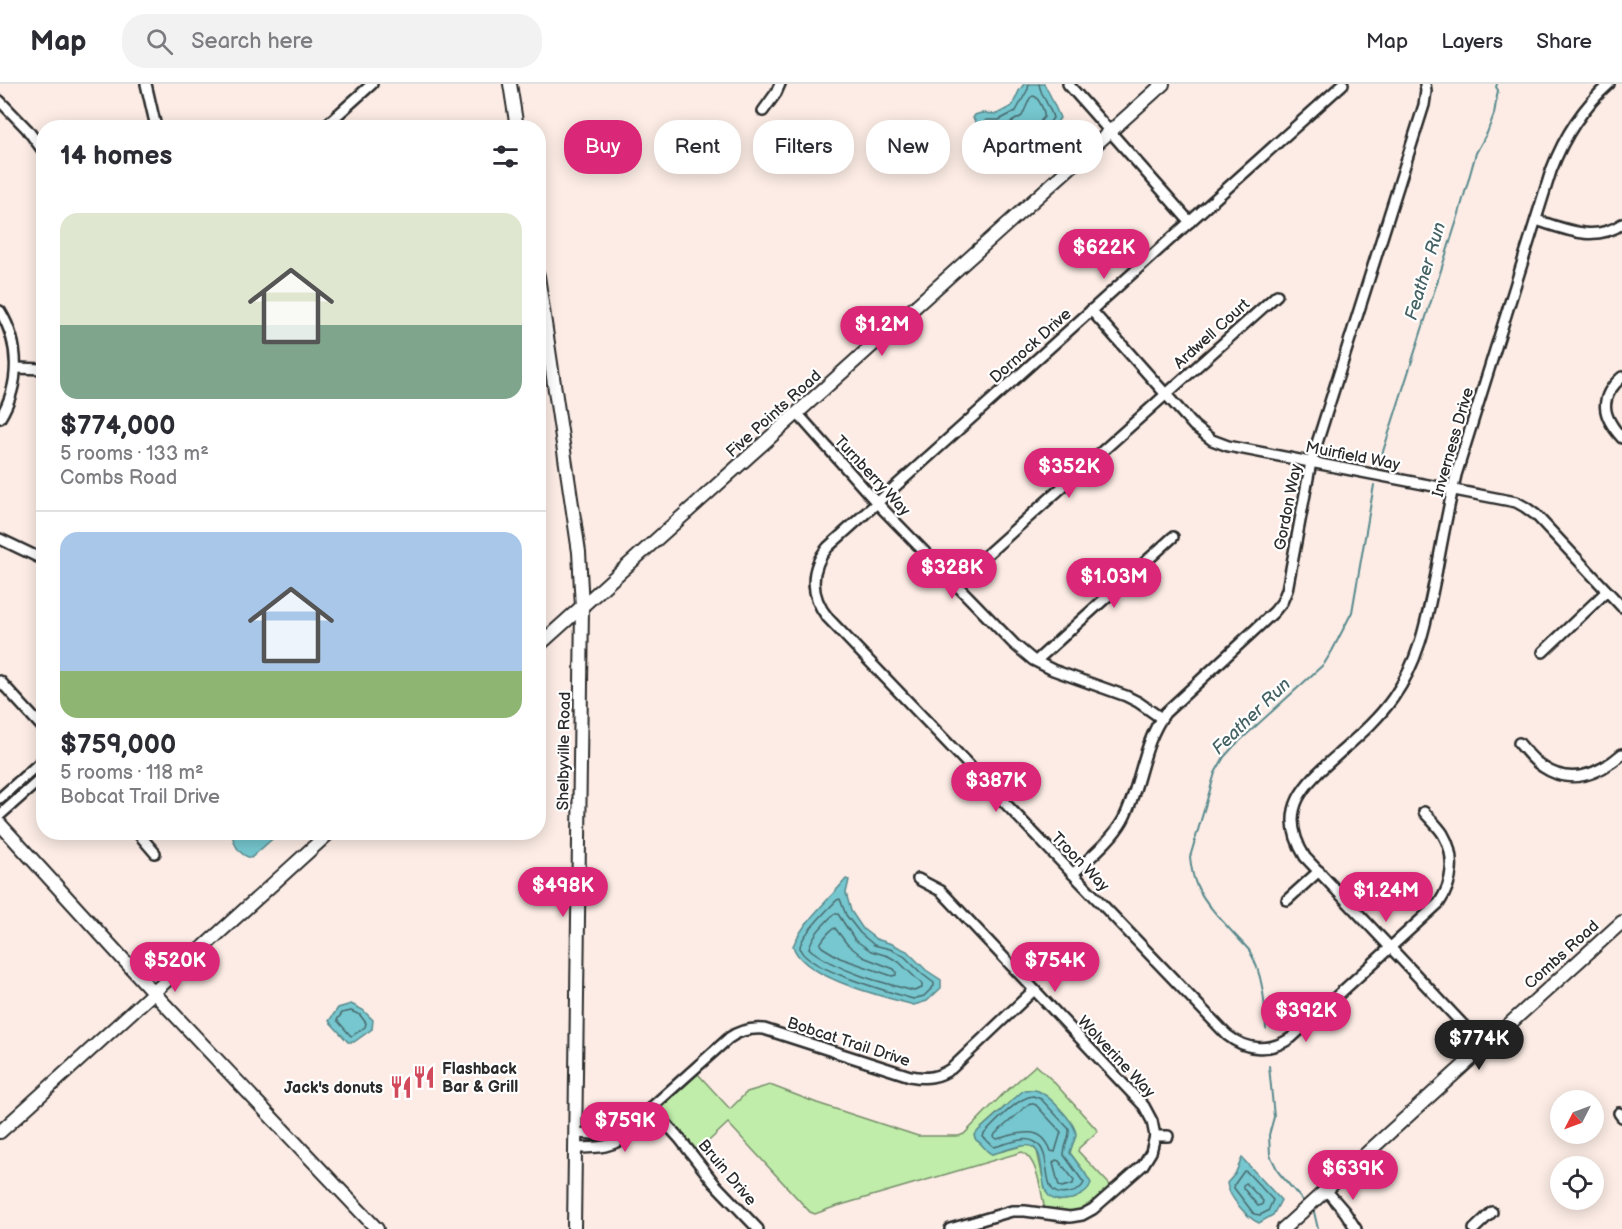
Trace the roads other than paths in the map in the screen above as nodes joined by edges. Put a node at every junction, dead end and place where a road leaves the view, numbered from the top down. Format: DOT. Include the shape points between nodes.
graph roads {
  1 [pos="146,84"];
  2 [pos="372,84"];
  3 [pos="510,84"];
  4 [pos="780,84"];
  5 [pos="1068,84"];
  6 [pos="1163,84"];
  7 [pos="1343,84"];
  8 [pos="1425,84"];
  9 [pos="1604,86"];
  10 [pos="0,101"];
  11 [pos="763,111"];
  12 [pos="154,120"];
  13 [pos="332,120"];
  14 [pos="515,120"];
  15 [pos="1110,132"];
  16 [pos="36,141"];
  17 [pos="1536,220"];
  18 [pos="1190,222"];
  19 [pos="1622,224"];
  20 [pos="1277,295"];
  21 [pos="1091,310"];
  22 [pos="0,311"];
  23 [pos="546,349"];
  24 [pos="16,368"];
  25 [pos="36,369"];
  26 [pos="1622,377"];
  27 [pos="1166,394"];
  28 [pos="797,413"];
  29 [pos="0,418"];
  30 [pos="1622,438"];
  31 [pos="1311,462"];
  32 [pos="1452,489"];
  33 [pos="877,503"];
  34 [pos="1173,537"];
  35 [pos="0,539"];
  36 [pos="36,557"];
  37 [pos="955,583"];
  38 [pos="1607,591"];
  39 [pos="815,594"];
  40 [pos="582,607"];
  41 [pos="1622,607"];
  42 [pos="546,639"];
  43 [pos="1543,652"];
  44 [pos="1036,661"];
  45 [pos="0,681"];
  46 [pos="1161,718"];
  47 [pos="36,720"];
  48 [pos="1519,743"];
  49 [pos="1622,754"];
  50 [pos="36,766"];
  51 [pos="36,783"];
  52 [pos="0,798"];
  53 [pos="1424,812"];
  54 [pos="0,815"];
  55 [pos="0,824"];
  56 [pos="144,840"];
  57 [pos="321,840"];
  58 [pos="155,853"];
  59 [pos="1319,871"];
  60 [pos="1073,874"];
  61 [pos="918,879"];
  62 [pos="1287,900"];
  63 [pos="1622,922"];
  64 [pos="1391,948"];
  65 [pos="1034,990"];
  66 [pos="154,993"];
  67 [pos="1484,1047"];
  68 [pos="652,1108"];
  69 [pos="0,1132"];
  70 [pos="575,1132"];
  71 [pos="1155,1136"];
  72 [pos="1168,1136"];
  73 [pos="575,1148"];
  74 [pos="1321,1194"];
  75 [pos="1492,1212"];
  76 [pos="377,1229"];
  77 [pos="574,1229"];
  78 [pos="758,1229"];
  79 [pos="950,1229"];
  80 [pos="1283,1229"];
  81 [pos="1356,1229"];
  82 [pos="1474,1229"];
  1 -- 12 [label="street"];
  2 -- 13 [label="street"];
  3 -- 14 [label="street"];
  4 -- 11 [label="street"];
  5 -- 15 [label="street"];
  6 -- 15 [label="street, Five Points Road"];
  7 -- 18 [label="street, Dornock Drive"];
  8 -- 31 [label="street, Gordon Way" via="1424,105"];
  9 -- 17 [label="street, Inverness Drive" via="1564,142"];
  10 -- 16 [label="street"];
  15 -- 18 [label="street"];
  15 -- 28 [label="street, Five Points Road"];
  17 -- 19 [label="street" via="1590,234 1607,232"];
  17 -- 32 [label="street, Inverness Drive"];
  18 -- 21 [label="street, Dornock Drive"];
  20 -- 27 [label="street, Ardwell Court"];
  21 -- 27 [label="street, Muirfield Way"];
  21 -- 33 [label="street, Dornock Drive"];
  22 -- 24 [label="street" via="11,334"];
  23 -- 40 [label="street, Shelbyville Road" via="579,552"];
  24 -- 25 [label="street"];
  24 -- 29 [label="street" via="12,392"];
  26 -- 30 [label="street" via="1608,393 1606,404 1609,422"];
  27 -- 31 [label="street, Muirfield Way" via="1200,431 1218,443"];
  27 -- 37 [label="street, Ardwell Court"];
  28 -- 33 [label="street, Turnberry Way"];
  28 -- 40 [label="street, Five Points Road"];
  31 -- 32 [label="street, Muirfield Way"];
  31 -- 46 [label="street, Gordon Way" via="1282,602"];
  32 -- 38 [label="street, Muirfield Way" via="1506,499 1525,507"];
  32 -- 59 [label="street, Inverness Drive" via="1426,626 1410,670 1378,717 1303,789 1294,812 1294,830 1301,850"];
  33 -- 37 [label="street, Turnberry Way"];
  33 -- 39 [label="street, Dornock Drive" via="822,555 815,570"];
  34 -- 44 [label="street"];
  35 -- 36 [label="street"];
  37 -- 44 [label="street, Turnberry Way" via="1014,644"];
  38 -- 41 [label="street, Muirfield Way"];
  38 -- 43 [label="street"];
  39 -- 60 [label="street, Troon Way" via="828,618"];
  40 -- 42 [label="street, Five Points Road"];
  40 -- 70 [label="street, Shelbyville Road"];
  44 -- 46 [label="street, Turnberry Way" via="1126,696"];
  45 -- 47 [label="street"];
  46 -- 60 [label="street, Gordon Way" via="1124,818"];
  48 -- 49 [label="street" via="1542,766 1568,776 1593,773"];
  50 -- 52 [label="street"];
  51 -- 54 [label="street"];
  53 -- 64 [label="street, Troon Way" via="1449,847 1449,882 1437,906"];
  55 -- 66 [label="street"];
  56 -- 58 [label="street"];
  57 -- 66 [label="street"];
  59 -- 62 [label="street"];
  59 -- 64 [label="street"];
  60 -- 64 [label="street, Troon Way" via="1239,1044 1257,1048 1279,1045"];
  61 -- 65 [label="street, Wolverine Way" via="941,891"];
  63 -- 67 [label="street, Combs Road"];
  64 -- 67 [label="street"];
  65 -- 68 [label="street, Bobcat Trail Drive" via="952,1068 936,1076 910,1076 764,1029 748,1029 729,1038"];
  65 -- 71 [label="street, Wolverine Way" via="1144,1106"];
  66 -- 69 [label="street"];
  66 -- 76 [label="street"];
  67 -- 74 [label="street, Combs Road"];
  68 -- 70 [label="street, Bobcat Trail Drive" via="614,1135"];
  68 -- 73 [label="street, Bobcat Trail Drive" via="616,1143"];
  68 -- 78 [label="street, Bruin Drive"];
  70 -- 73 [label="street, Shelbyville Road"];
  71 -- 72 [label="street"];
  71 -- 79 [label="street" via="1143,1165 1082,1215 1012,1211"];
  73 -- 77 [label="street, Shelbyville Road"];
  74 -- 80 [label="street, Combs Road"];
  74 -- 81 [label="street" via="1345,1212"];
  75 -- 82 [label="street"];
}
